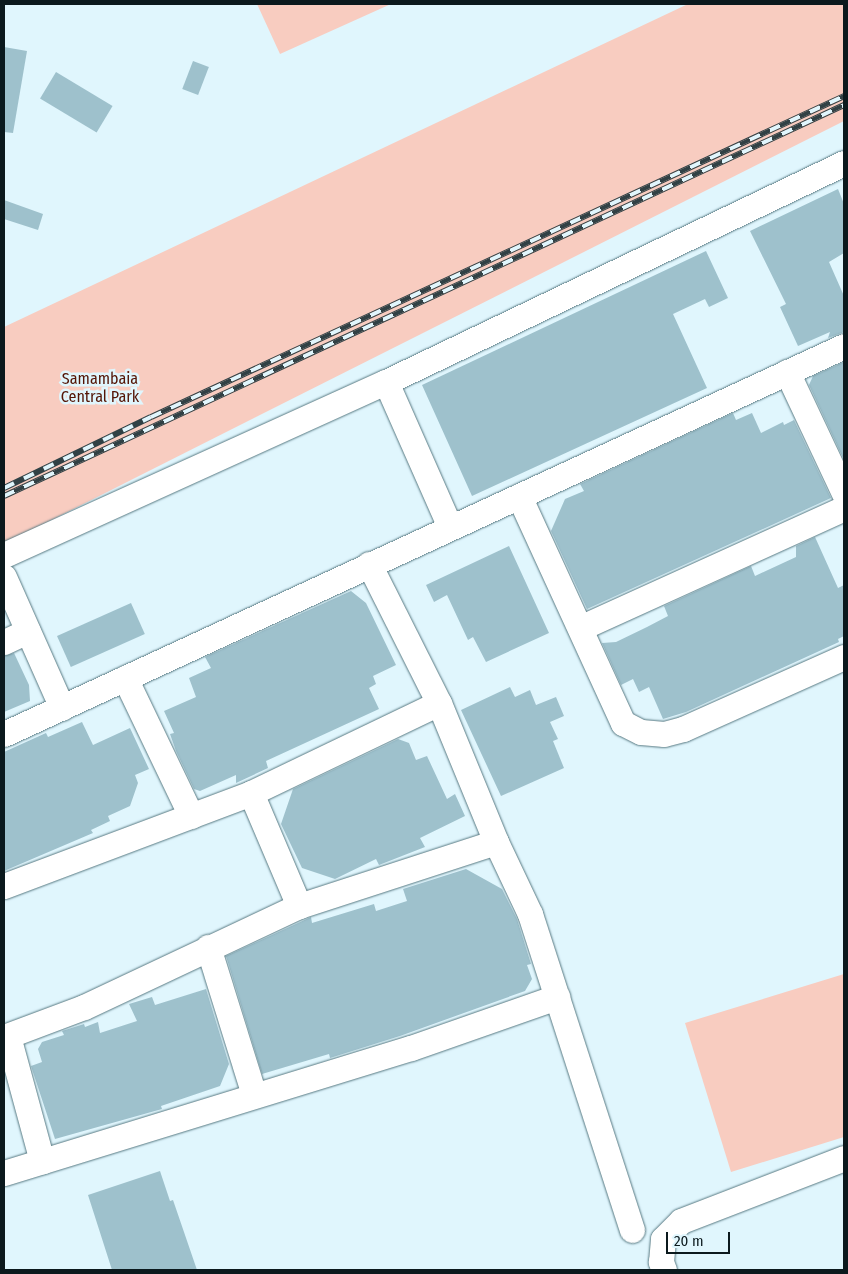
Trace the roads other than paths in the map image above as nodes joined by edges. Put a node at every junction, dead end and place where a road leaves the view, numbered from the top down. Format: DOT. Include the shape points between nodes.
graph roads {
  1 [pos="844,163"];
  2 [pos="844,346"];
  3 [pos="788,372"];
  4 [pos="386,382"];
  5 [pos="844,493"];
  6 [pos="519,496"];
  7 [pos="844,508"];
  8 [pos="450,527"];
  9 [pos="4,555"];
  10 [pos="369,564"];
  11 [pos="4,577"];
  12 [pos="580,628"];
  13 [pos="28,631"];
  14 [pos="4,642"];
  15 [pos="844,657"];
  16 [pos="125,678"];
  17 [pos="439,703"];
  18 [pos="62,708"];
  19 [pos="4,734"];
  20 [pos="251,793"];
  21 [pos="191,816"];
  22 [pos="496,842"];
  23 [pos="4,886"];
  24 [pos="299,906"];
  25 [pos="208,947"];
  26 [pos="557,997"];
  27 [pos="6,1036"];
  28 [pos="254,1095"];
  29 [pos="844,1158"];
  30 [pos="42,1160"];
  31 [pos="4,1173"];
  32 [pos="632,1230"];
  33 [pos="664,1270"];
  1 -- 4 [label="street"];
  2 -- 3 [label="street"];
  3 -- 5 [label="street"];
  3 -- 6 [label="street"];
  4 -- 8 [label="street"];
  4 -- 9 [label="street"];
  6 -- 8 [label="street"];
  6 -- 12 [label="street"];
  7 -- 12 [label="street"];
  8 -- 10 [label="street"];
  10 -- 16 [label="street"];
  10 -- 17 [label="street"];
  11 -- 13 [label="street"];
  12 -- 15 [label="street" via="623,723 641,732 664,734 683,729"];
  13 -- 14 [label="street"];
  13 -- 18 [label="street"];
  16 -- 18 [label="street"];
  16 -- 21 [label="street"];
  17 -- 20 [label="street"];
  17 -- 22 [label="street"];
  18 -- 19 [label="street"];
  20 -- 21 [label="street"];
  20 -- 24 [label="street"];
  21 -- 23 [label="street"];
  22 -- 24 [label="street"];
  22 -- 26 [label="street" via="530,914"];
  24 -- 25 [label="street"];
  25 -- 27 [label="street" via="84,1007"];
  25 -- 28 [label="street"];
  26 -- 28 [label="street" via="411,1048"];
  26 -- 32 [label="street"];
  27 -- 30 [label="street"];
  28 -- 30 [label="street"];
  29 -- 33 [label="street" via="681,1221 664,1239 661,1262"];
  30 -- 31 [label="street"];
}
